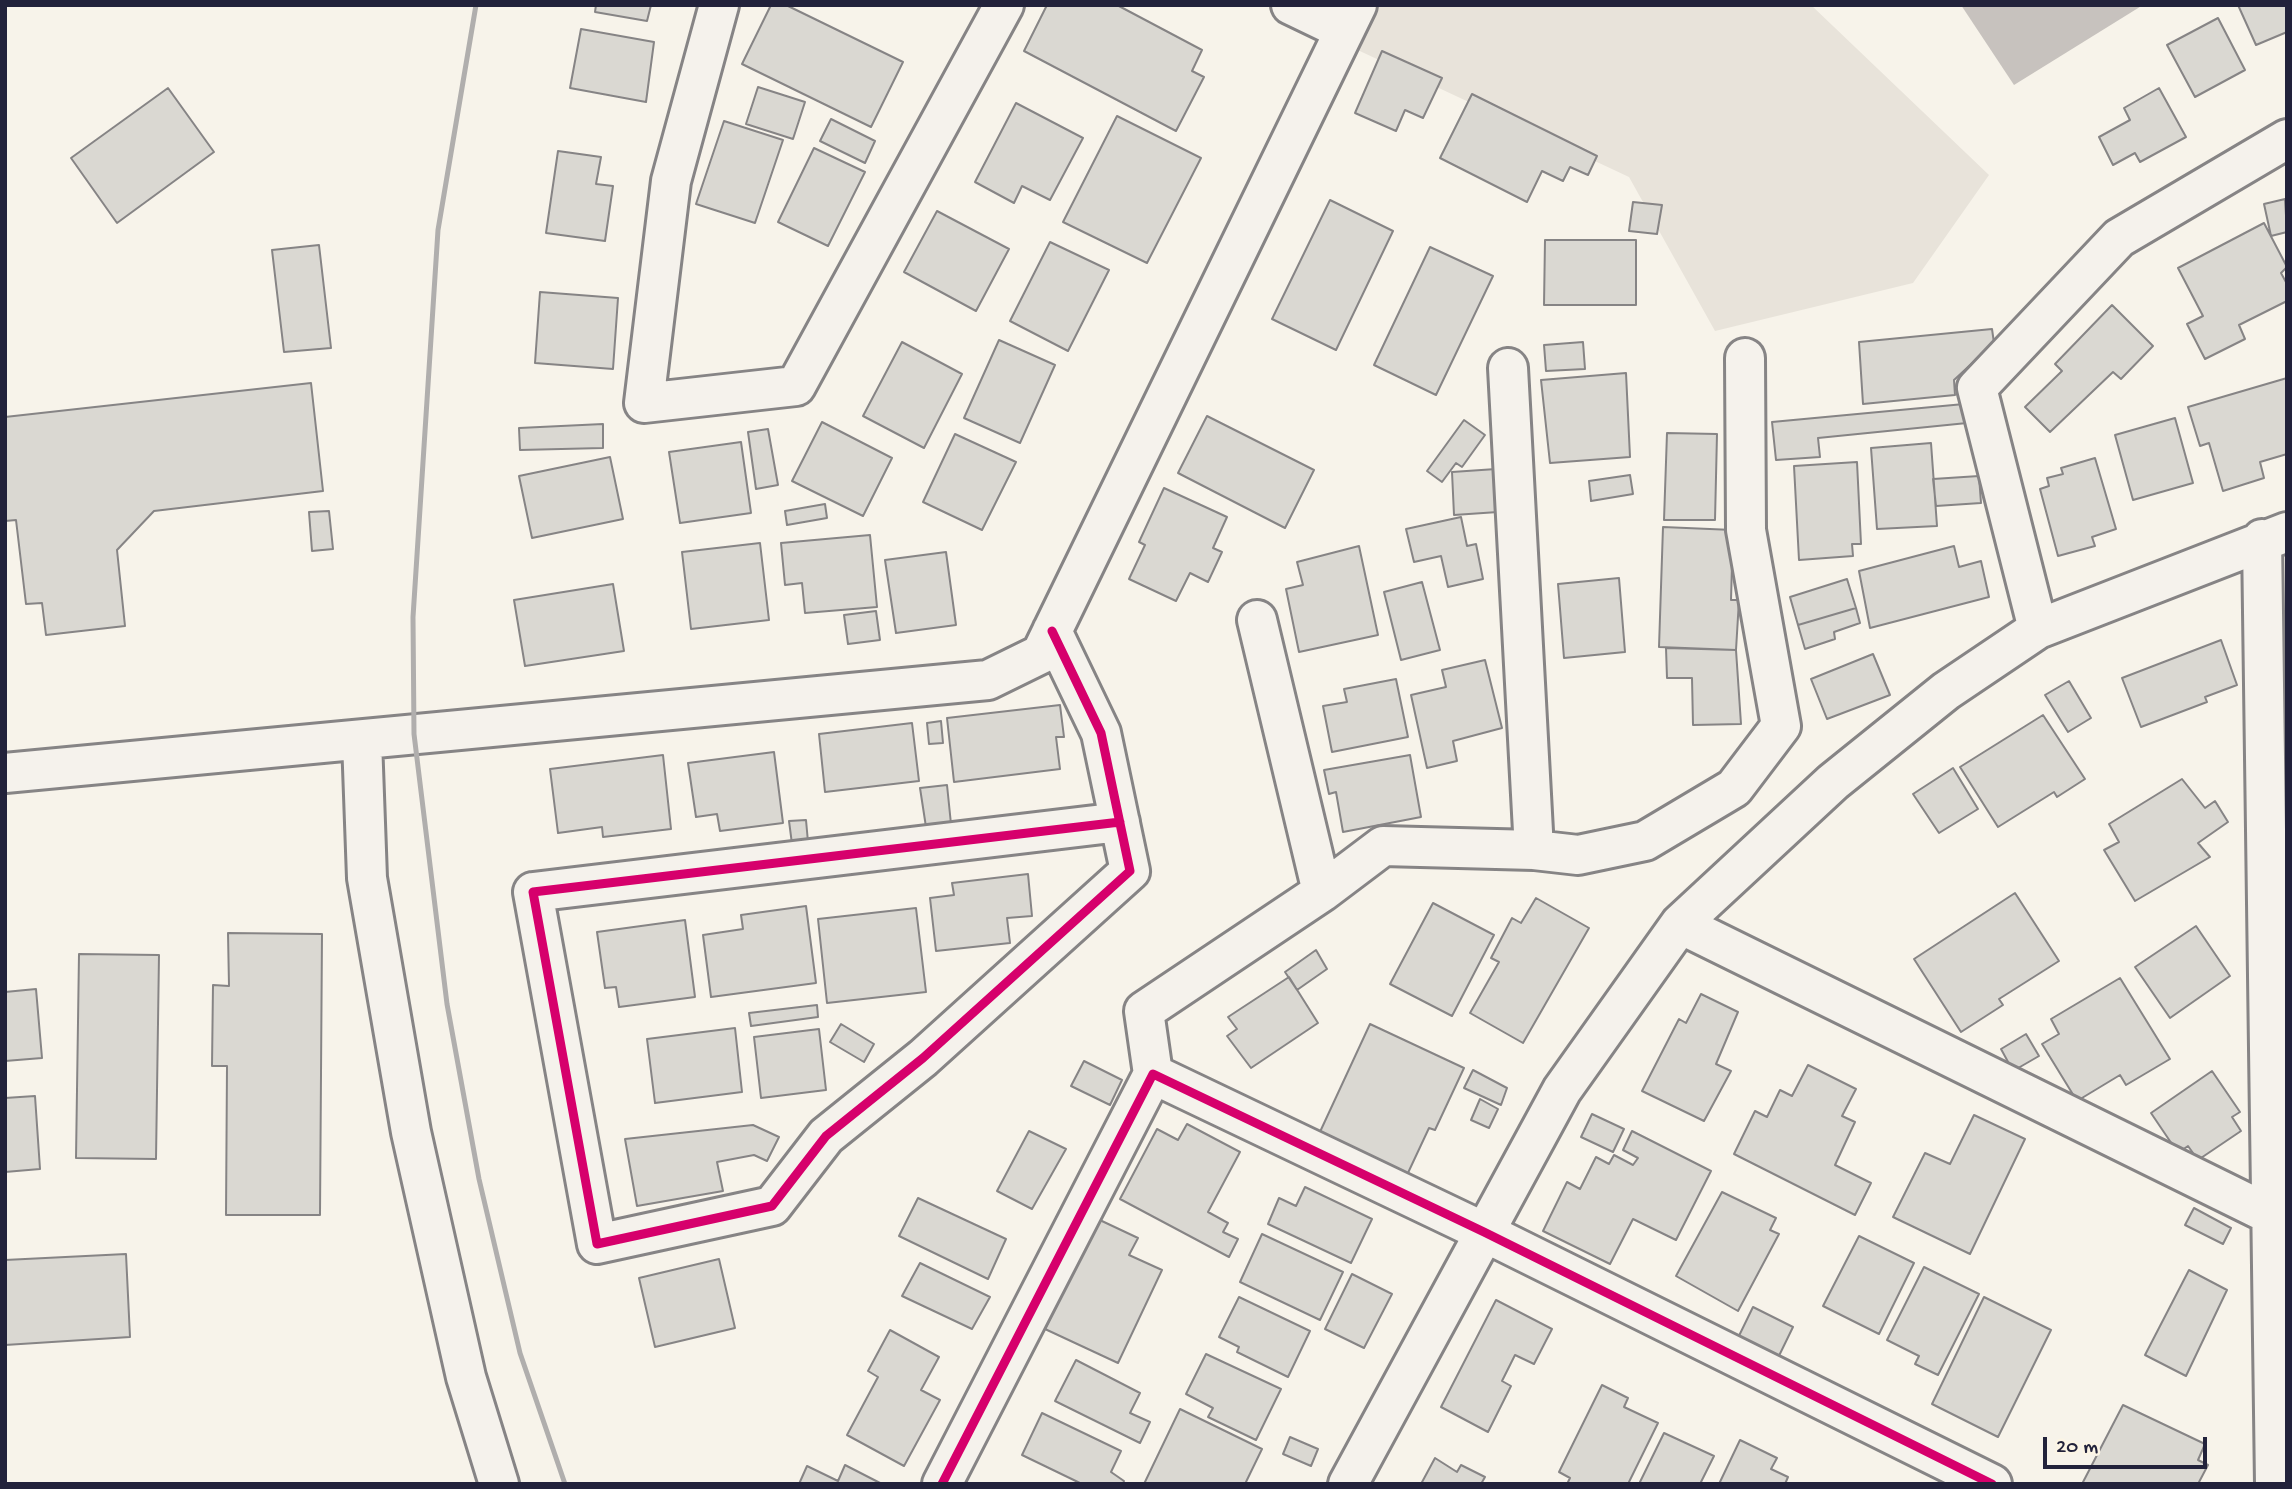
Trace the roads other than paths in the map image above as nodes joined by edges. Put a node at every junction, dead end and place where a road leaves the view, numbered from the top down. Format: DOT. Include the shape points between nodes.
graph roads {
  1 [pos="719,5"];
  2 [pos="1004,5"];
  3 [pos="1291,5"];
  4 [pos="1350,18"];
  5 [pos="2287,139"];
  6 [pos="1745,358"];
  7 [pos="1508,368"];
  8 [pos="2275,536"];
  9 [pos="1257,620"];
  10 [pos="2038,629"];
  11 [pos="1052,631"];
  12 [pos="362,740"];
  13 [pos="5,773"];
  14 [pos="1120,822"];
  15 [pos="1534,850"];
  16 [pos="1322,892"];
  17 [pos="1680,924"];
  18 [pos="1153,1074"];
  19 [pos="2271,1215"];
  20 [pos="1484,1233"];
  21 [pos="499,1484"];
  22 [pos="942,1484"];
  23 [pos="1348,1484"];
  24 [pos="1992,1484"];
  25 [pos="2275,1484"];
  1 -- 2 [label="street" via="671,181 644,403 796,386"];
  3 -- 4 [label="street"];
  4 -- 11 [label="street"];
  5 -- 10 [label="street" via="2119,237 1977,388"];
  6 -- 15 [label="street" via="1746,530 1781,726 1734,788 1646,841 1578,855"];
  7 -- 15 [label="street"];
  8 -- 10 [label="street"];
  8 -- 19 [label="street"];
  9 -- 16 [label="street"];
  10 -- 17 [label="street" via="1946,691 1833,782"];
  11 -- 12 [label="street" via="1041,654 988,680"];
  11 -- 14 [label="street" via="1101,733"];
  12 -- 13 [label="street"];
  12 -- 21 [label="street" via="368,878 411,1132 466,1377"];
  14 -- 14 [label="street" via="1130,871 923,1058 826,1136 772,1206 597,1244 533,892"];
  15 -- 16 [label="street" via="1383,846"];
  16 -- 18 [label="street" via="1143,1011"];
  17 -- 19 [label="street"];
  17 -- 20 [label="street" via="1562,1090"];
  18 -- 20 [label="street"];
  18 -- 22 [label="street"];
  19 -- 25 [label="street"];
  20 -- 23 [label="street"];
  20 -- 24 [label="street"];
}
